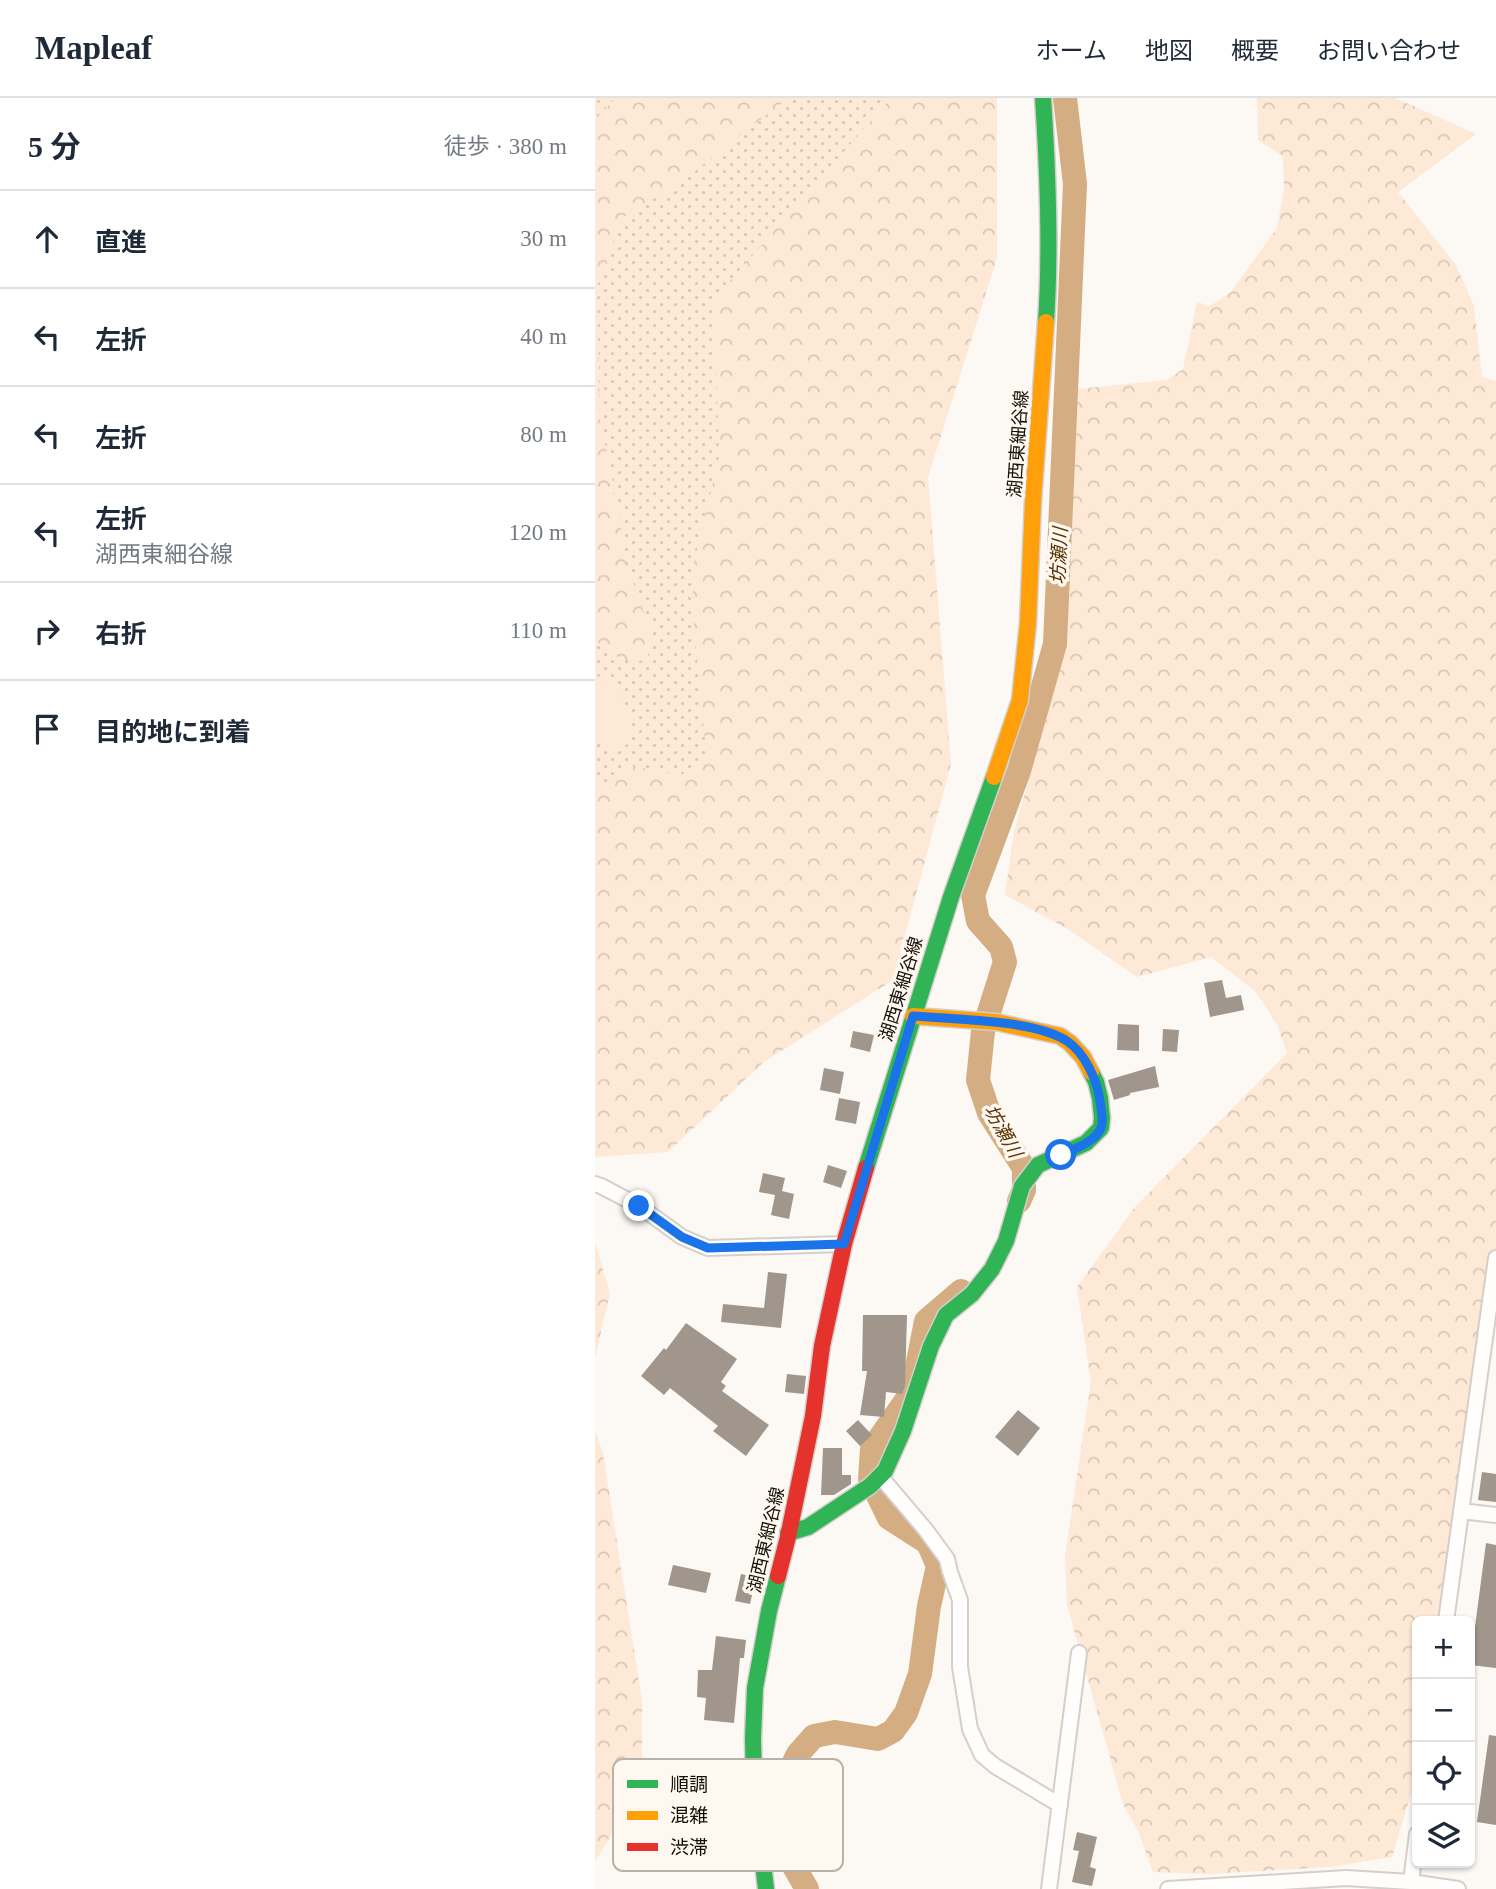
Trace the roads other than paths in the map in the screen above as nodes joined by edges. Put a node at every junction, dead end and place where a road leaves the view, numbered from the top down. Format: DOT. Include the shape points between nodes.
graph roads {
  1 [pos="1043,98"];
  2 [pos="913,1016"];
  3 [pos="595,1184"];
  4 [pos="844,1244"];
  5 [pos="1496,1258"];
  6 [pos="880,1476"];
  7 [pos="1461,1511"];
  8 [pos="1496,1515"];
  9 [pos="788,1533"];
  10 [pos="1447,1616"];
  11 [pos="1079,1653"];
  12 [pos="753,1759"];
  13 [pos="1060,1805"];
  14 [pos="1413,1868"];
  15 [pos="764,1871"];
  16 [pos="1411,1882"];
  17 [pos="1347,1883"];
  18 [pos="1258,1886"];
  19 [pos="766,1889"];
  20 [pos="1049,1889"];
  21 [pos="1168,1889"];
  22 [pos="1458,1889"];
  1 -- 2 [label="main road, 湖西東細谷線" via="1048,289 1020,700"];
  2 -- 4 [label="main road, 湖西東細谷線"];
  2 -- 6 [label="main road" via="996,1022 1060,1036 1083,1057 1096,1082 1102,1118 1101,1128 1087,1143 1038,1166 1022,1186 1006,1241 992,1269 972,1294 946,1315 903,1432"];
  3 -- 4 [label="street" via="708,1248"];
  4 -- 9 [label="main road, 湖西東細谷線"];
  5 -- 7 [label="street"];
  6 -- 9 [label="main road" via="808,1527"];
  6 -- 13 [label="street" via="947,1559 960,1600 960,1667 971,1729 982,1755"];
  7 -- 8 [label="street"];
  7 -- 10 [label="street"];
  9 -- 12 [label="main road, 湖西東細谷線" via="755,1688"];
  11 -- 13 [label="street"];
  13 -- 20 [label="street"];
  14 -- 16 [label="street"];
  15 -- 19 [label="main road, 湖西東細谷線"];
  16 -- 17 [label="street"];
  16 -- 22 [label="street"];
  17 -- 18 [label="street"];
  18 -- 21 [label="street"];
}
